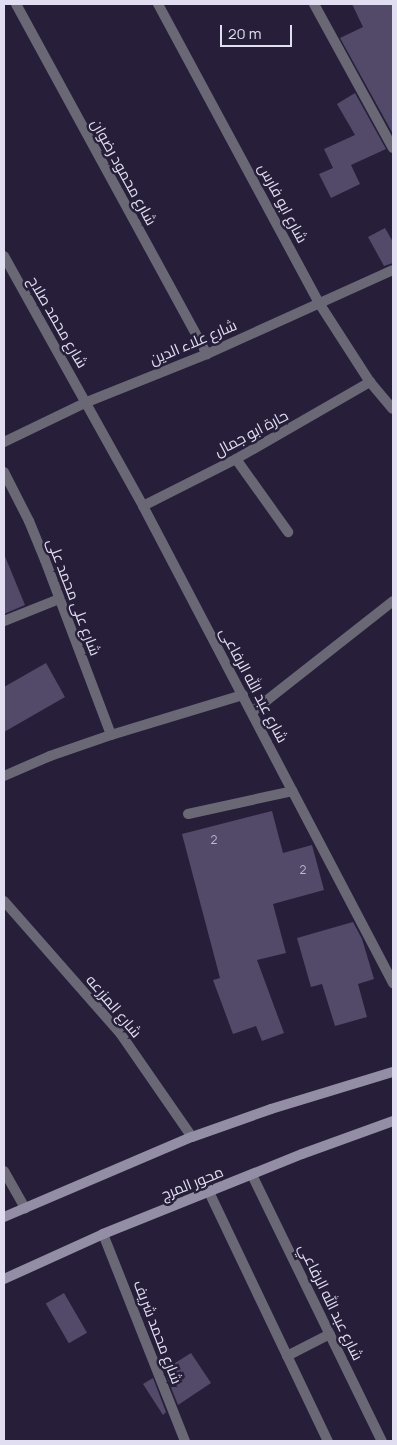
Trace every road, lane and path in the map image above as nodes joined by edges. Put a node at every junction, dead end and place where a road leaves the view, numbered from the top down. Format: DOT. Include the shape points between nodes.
graph roads {
  1 [pos="16,4"];
  2 [pos="158,4"];
  3 [pos="314,4"];
  4 [pos="393,148"];
  5 [pos="4,256"];
  6 [pos="393,270"];
  7 [pos="320,303"];
  8 [pos="207,354"];
  9 [pos="370,382"];
  10 [pos="87,402"];
  11 [pos="393,409"];
  12 [pos="4,442"];
  13 [pos="236,459"];
  14 [pos="4,472"];
  15 [pos="143,506"];
  16 [pos="288,532"];
  17 [pos="59,598"];
  18 [pos="393,600"];
  19 [pos="4,621"];
  20 [pos="242,695"];
  21 [pos="252,712"];
  22 [pos="111,735"];
  23 [pos="4,776"];
  24 [pos="294,791"];
  25 [pos="188,814"];
  26 [pos="4,901"];
  27 [pos="393,983"];
  28 [pos="393,1072"];
  29 [pos="393,1121"];
  30 [pos="192,1137"];
  31 [pos="4,1170"];
  32 [pos="252,1175"];
  33 [pos="209,1192"];
  34 [pos="25,1208"];
  35 [pos="4,1217"];
  36 [pos="103,1234"];
  37 [pos="4,1278"];
  38 [pos="330,1334"];
  39 [pos="287,1356"];
  40 [pos="185,1441"];
  41 [pos="328,1441"];
  42 [pos="382,1441"];
  1 -- 8 [label="street, شارع محمود رضوان"];
  2 -- 7 [label="street, شارع ابو فارس"];
  3 -- 4 [label="street"];
  5 -- 10 [label="street, شارع محمد صلاح"];
  6 -- 7 [label="street, شارع علاء الدين"];
  7 -- 8 [label="street, شارع علاء الدين"];
  7 -- 9 [label="street, شارع ابو فارس"];
  8 -- 10 [label="street, شارع علاء الدين"];
  9 -- 11 [label="street, شارع ابو فارس"];
  9 -- 13 [label="street, حارة ابو جمال"];
  10 -- 12 [label="street, شارع علاء الدين"];
  10 -- 15 [label="street, شارع عبد الله الرفاعى"];
  13 -- 15 [label="street, حارة ابو جمال"];
  13 -- 16 [label="street"];
  14 -- 17 [label="street, شارع على محمد على" via="29,521"];
  15 -- 20 [label="street, شارع عبد الله الرفاعى"];
  17 -- 19 [label="street"];
  17 -- 22 [label="street, شارع على محمد على"];
  18 -- 21 [label="street"];
  20 -- 21 [label="street, شارع عبد الله الرفاعى"];
  20 -- 22 [label="street"];
  21 -- 24 [label="street, شارع عبد الله الرفاعى"];
  22 -- 23 [label="street"];
  24 -- 25 [label="street"];
  24 -- 27 [label="street, شارع عبد الله الرفاعى"];
  26 -- 30 [label="street, شارع المزرعه" via="120,1033"];
  28 -- 30 [label="main road"];
  29 -- 32 [label="main road, محور المرج"];
  30 -- 34 [label="main road"];
  31 -- 34 [label="street"];
  32 -- 33 [label="main road, محور المرج"];
  32 -- 38 [label="street, شارع عبد الله الرفاعي"];
  33 -- 36 [label="main road, محور المرج"];
  33 -- 39 [label="street"];
  34 -- 35 [label="main road"];
  36 -- 37 [label="main road, محور المرج"];
  36 -- 40 [label="street, شارع محمد شريف"];
  38 -- 39 [label="street"];
  38 -- 42 [label="street, شارع عبد الله الرفاعي"];
  39 -- 41 [label="street"];
}
